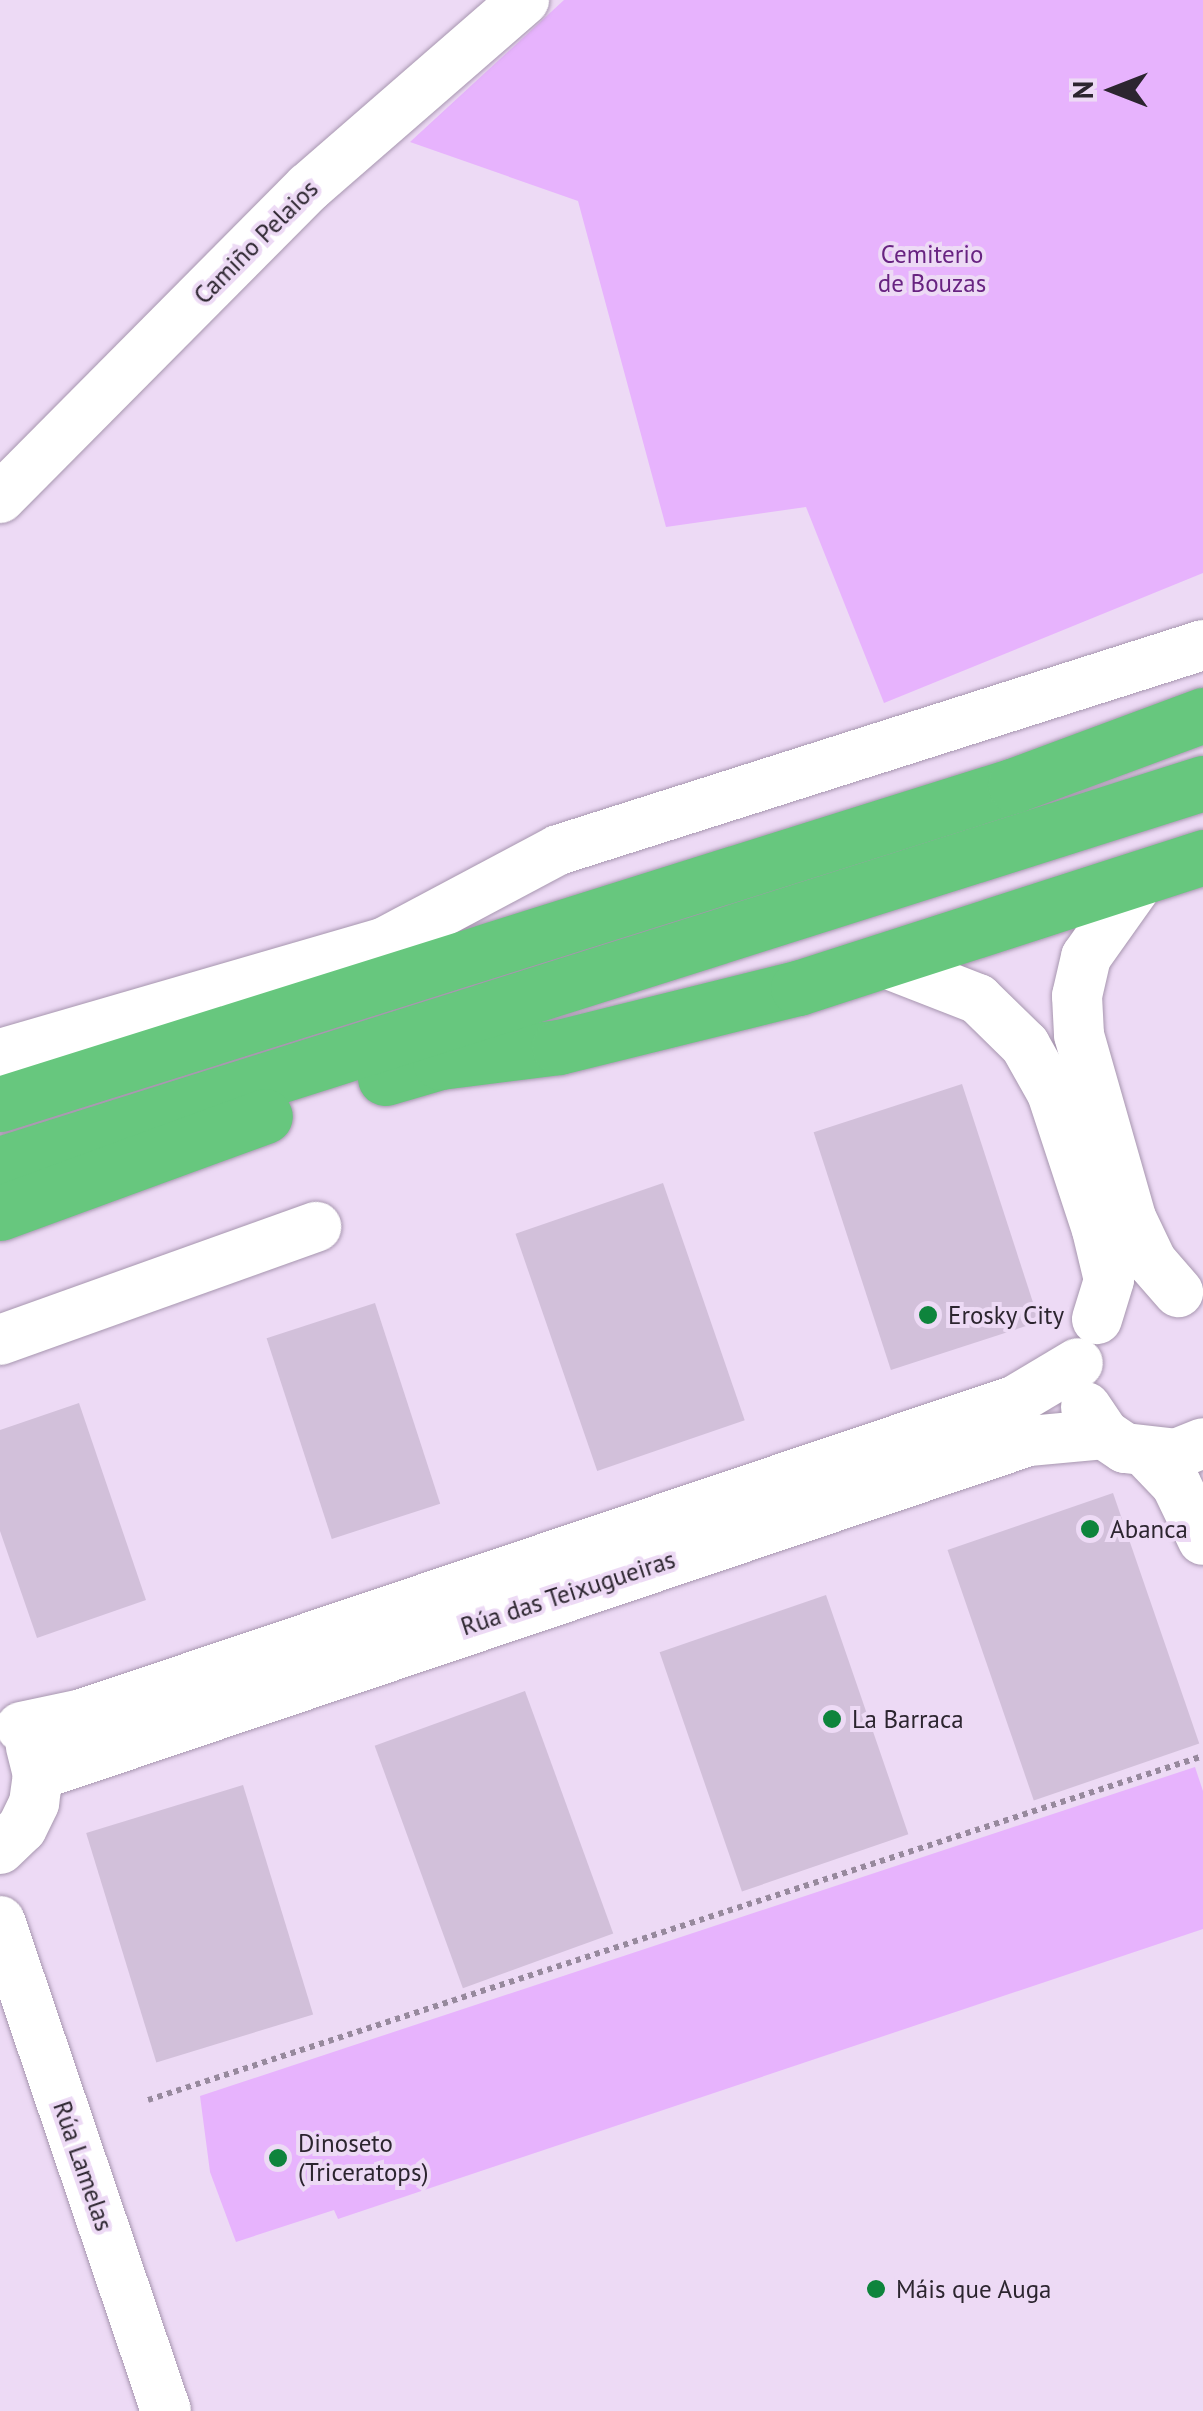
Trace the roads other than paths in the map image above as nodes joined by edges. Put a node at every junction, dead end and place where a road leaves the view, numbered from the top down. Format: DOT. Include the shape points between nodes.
graph roads {
  1 [pos="524,0"];
  2 [pos="0,498"];
  3 [pos="1203,645"];
  4 [pos="1203,715"];
  5 [pos="1203,736"];
  6 [pos="1203,784"];
  7 [pos="1015,785"];
  8 [pos="1203,792"];
  9 [pos="1148,804"];
  10 [pos="1203,857"];
  11 [pos="1144,875"];
  12 [pos="883,962"];
  13 [pos="184,1046"];
  14 [pos="0,1054"];
  15 [pos="0,1079"];
  16 [pos="0,1104"];
  17 [pos="5,1195"];
  18 [pos="316,1227"];
  19 [pos="1190,1297"];
  20 [pos="0,1340"];
  21 [pos="1088,1341"];
  22 [pos="1203,1443"];
  23 [pos="1126,1445"];
  24 [pos="1203,1540"];
  25 [pos="10,1717"];
  26 [pos="38,1775"];
  27 [pos="0,1849"];
  28 [pos="0,1921"];
  29 [pos="166,2411"];
  1 -- 2 [label="street, Camiño Pelaios" via="309,188"];
  3 -- 14 [label="street" via="558,850 385,942"];
  4 -- 7 [label="highway"];
  5 -- 7 [label="highway"];
  6 -- 9 [label="highway"];
  7 -- 13 [label="highway"];
  8 -- 9 [label="highway"];
  9 -- 17 [label="highway" via="164,1111"];
  10 -- 11 [label="highway"];
  11 -- 12 [label="highway"];
  11 -- 19 [label="street" via="1086,956 1077,996 1080,1036 1131,1218 1152,1262"];
  12 -- 17 [label="highway" via="559,1047 440,1062"];
  12 -- 21 [label="street" via="978,999 1025,1045 1052,1093 1109,1280"];
  13 -- 15 [label="highway"];
  13 -- 16 [label="highway"];
  18 -- 20 [label="street"];
  19 -- 21 [label="street, Rúa das Teixugueiras" via="1137,1293"];
  21 -- 23 [label="street" via="1079,1390"];
  21 -- 25 [label="street, Rúa das Teixugueiras" via="1016,1400 82,1714"];
  22 -- 23 [label="street, Rúa das Teixugueiras" via="1176,1454"];
  23 -- 24 [label="street" via="1176,1484"];
  23 -- 26 [label="street, Rúa das Teixugueiras" via="1029,1440"];
  25 -- 26 [label="street, Rúa das Teixugueiras"];
  26 -- 27 [label="street" via="22,1828"];
  28 -- 29 [label="street, Rúa Lamelas"];
}
